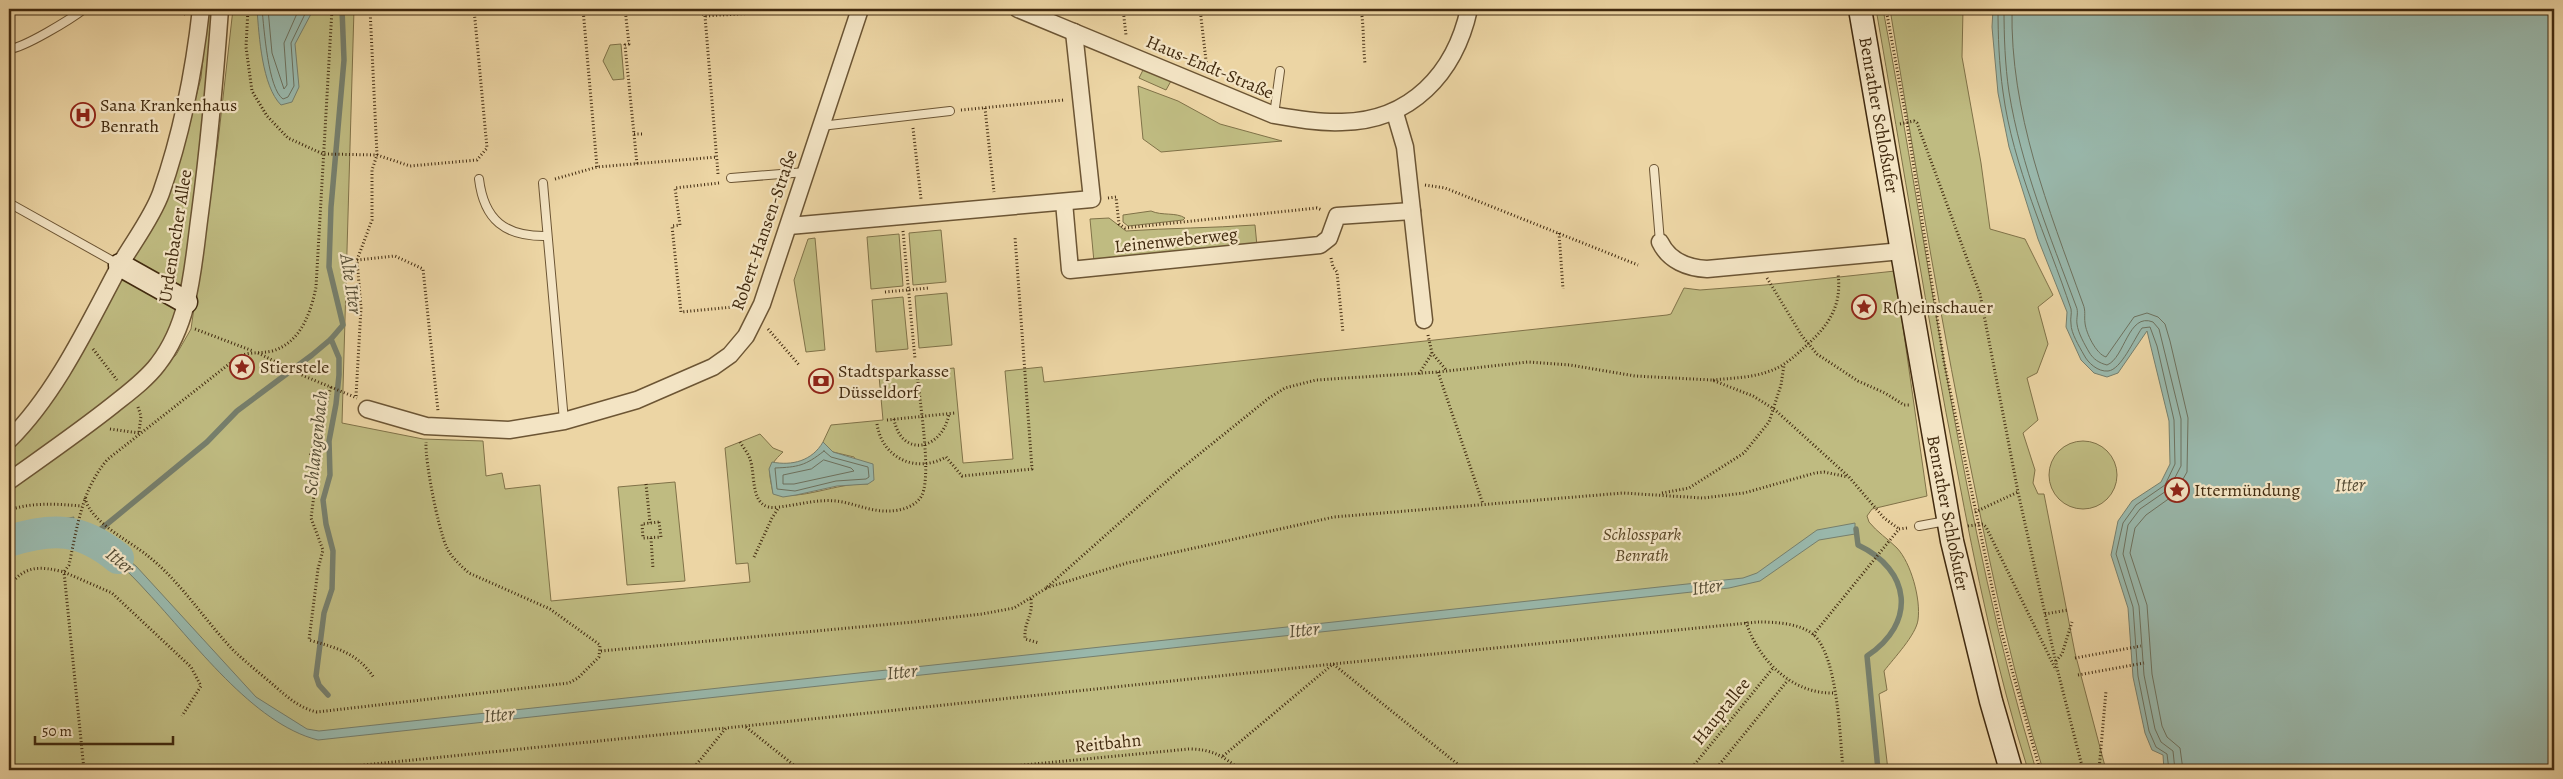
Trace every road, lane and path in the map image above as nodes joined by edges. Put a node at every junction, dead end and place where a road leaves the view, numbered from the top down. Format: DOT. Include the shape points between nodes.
graph roads {
  1 [pos="84,9"];
  2 [pos="220,9"];
  3 [pos="248,9"];
  4 [pos="332,9"];
  5 [pos="370,9"];
  6 [pos="474,9"];
  7 [pos="583,9"];
  8 [pos="625,9"];
  9 [pos="698,9"];
  10 [pos="821,9"];
  11 [pos="860,9"];
  12 [pos="1018,9"];
  13 [pos="1123,9"];
  14 [pos="1200,9"];
  15 [pos="1361,9"];
  16 [pos="1469,9"];
  17 [pos="1860,9"];
  18 [pos="1886,9"];
  19 [pos="160,11"];
  20 [pos="201,13"];
  21 [pos="705,16"];
  22 [pos="1074,32"];
  23 [pos="10,52"];
  24 [pos="1128,54"];
  25 [pos="1365,64"];
  26 [pos="1280,71"];
  27 [pos="1209,87"];
  28 [pos="1080,98"];
  29 [pos="985,108"];
  30 [pos="950,111"];
  31 [pos="1394,113"];
  32 [pos="1274,115"];
  33 [pos="912,116"];
  34 [pos="1907,122"];
  35 [pos="821,126"];
  36 [pos="1882,128"];
  37 [pos="634,134"];
  38 [pos="643,134"];
  39 [pos="323,154"];
  40 [pos="377,155"];
  41 [pos="717,157"];
  42 [pos="637,164"];
  43 [pos="597,167"];
  44 [pos="1654,169"];
  45 [pos="806,172"];
  46 [pos="731,178"];
  47 [pos="479,179"];
  48 [pos="542,183"];
  49 [pos="1410,183"];
  50 [pos="1092,199"];
  51 [pos="1064,202"];
  52 [pos="9,203"];
  53 [pos="996,208"];
  54 [pos="1412,210"];
  55 [pos="923,214"];
  56 [pos="902,216"];
  57 [pos="1337,216"];
  58 [pos="789,226"];
  59 [pos="1559,233"];
  60 [pos="547,236"];
  61 [pos="1015,237"];
  62 [pos="1329,238"];
  63 [pos="1660,242"];
  64 [pos="1902,252"];
  65 [pos="1836,258"];
  66 [pos="356,260"];
  67 [pos="1764,264"];
  68 [pos="120,265"];
  69 [pos="1638,265"];
  70 [pos="929,288"];
  71 [pos="1563,289"];
  72 [pos="908,290"];
  73 [pos="885,292"];
  74 [pos="186,302"];
  75 [pos="759,310"];
  76 [pos="1424,320"];
  77 [pos="180,325"];
  78 [pos="1343,333"];
  79 [pos="83,336"];
  80 [pos="1809,344"];
  81 [pos="254,351"];
  82 [pos="1432,353"];
  83 [pos="915,360"];
  84 [pos="1784,365"];
  85 [pos="800,366"];
  86 [pos="1447,371"];
  87 [pos="917,372"];
  88 [pos="1438,372"];
  89 [pos="1419,374"];
  90 [pos="1712,380"];
  91 [pos="331,387"];
  92 [pos="128,393"];
  93 [pos="348,394"];
  94 [pos="356,397"];
  95 [pos="1928,402"];
  96 [pos="367,409"];
  97 [pos="1774,409"];
  98 [pos="955,413"];
  99 [pos="949,414"];
  100 [pos="921,416"];
  101 [pos="894,419"];
  102 [pos="887,420"];
  103 [pos="564,421"];
  104 [pos="877,424"];
  105 [pos="433,426"];
  106 [pos="86,427"];
  107 [pos="139,433"];
  108 [pos="9,440"];
  109 [pos="740,442"];
  110 [pos="923,444"];
  111 [pos="925,464"];
  112 [pos="1849,477"];
  113 [pos="9,481"];
  114 [pos="646,484"];
  115 [pos="2018,492"];
  116 [pos="1659,494"];
  117 [pos="85,498"];
  118 [pos="1483,504"];
  119 [pos="82,506"];
  120 [pos="779,507"];
  121 [pos="9,510"];
  122 [pos="1975,512"];
  123 [pos="1948,521"];
  124 [pos="650,523"];
  125 [pos="1978,524"];
  126 [pos="1919,526"];
  127 [pos="1899,529"];
  128 [pos="651,538"];
  129 [pos="754,557"];
  130 [pos="653,569"];
  131 [pos="64,572"];
  132 [pos="9,587"];
  133 [pos="1045,589"];
  134 [pos="1031,599"];
  135 [pos="2068,610"];
  136 [pos="2045,614"];
  137 [pos="1746,622"];
  138 [pos="2072,622"];
  139 [pos="1813,634"];
  140 [pos="1040,644"];
  141 [pos="2140,646"];
  142 [pos="601,651"];
  143 [pos="2074,658"];
  144 [pos="2056,661"];
  145 [pos="2144,663"];
  146 [pos="1333,664"];
  147 [pos="1773,668"];
  148 [pos="2058,672"];
  149 [pos="2078,675"];
  150 [pos="374,678"];
  151 [pos="1788,680"];
  152 [pos="2106,691"];
  153 [pos="1835,693"];
  154 [pos="182,716"];
  155 [pos="745,726"];
  156 [pos="726,728"];
  157 [pos="1223,756"];
  158 [pos="84,770"];
  159 [pos="316,770"];
  160 [pos="692,770"];
  161 [pos="800,770"];
  162 [pos="972,770"];
  163 [pos="1240,770"];
  164 [pos="1464,770"];
  165 [pos="1690,770"];
  166 [pos="1715,770"];
  167 [pos="1843,770"];
  168 [pos="2011,770"];
  169 [pos="2040,770"];
  170 [pos="2083,770"];
  171 [pos="2099,770"];
  1 -- 23 [label="lane"];
  2 -- 74 [label="street, Urdenbacher Allee" via="212,118"];
  3 -- 39 [label="path" via="246,47 250,79 258,104 288,138"];
  4 -- 39 [label="path"];
  5 -- 40 [label="path"];
  6 -- 40 [label="path" via="486,148 477,160 410,166"];
  7 -- 43 [label="path"];
  8 -- 37 [label="path" via="629,44 624,45"];
  9 -- 21 [label="path"];
  10 -- 21 [label="path"];
  11 -- 35 [label="street, Robert-Hansen-Straße"];
  12 -- 22 [label="street, Haus-Endt-Straße"];
  13 -- 24 [label="path"];
  14 -- 27 [label="path"];
  15 -- 25 [label="path"];
  16 -- 31 [label="street, Haus-Endt-Straße" via="1462,34 1440,75 1417,98"];
  17 -- 36 [label="street, Benrather Schloßufer"];
  18 -- 34 [label="path"];
  19 -- 20 [label="path"];
  20 -- 68 [label="street, Urdenbacher Allee" via="194,70 160,195"];
  21 -- 41 [label="path"];
  22 -- 24 [label="street, Haus-Endt-Straße"];
  22 -- 28 [label="street"];
  24 -- 27 [label="street, Haus-Endt-Straße"];
  26 -- 32 [label="lane"];
  27 -- 32 [label="street, Haus-Endt-Straße"];
  28 -- 29 [label="path"];
  28 -- 50 [label="street"];
  29 -- 30 [label="path"];
  29 -- 53 [label="path"];
  30 -- 33 [label="lane"];
  31 -- 32 [label="street, Haus-Endt-Straße" via="1342,122"];
  31 -- 49 [label="street" via="1406,147"];
  33 -- 35 [label="lane"];
  33 -- 55 [label="path"];
  34 -- 36 [label="path"];
  34 -- 115 [label="path" via="1917,123 1974,272"];
  34 -- 122 [label="path" via="1944,362"];
  35 -- 45 [label="street, Robert-Hansen-Straße"];
  36 -- 64 [label="street, Benrather Schloßufer"];
  37 -- 38 [label="path"];
  37 -- 42 [label="path"];
  39 -- 40 [label="path"];
  39 -- 81 [label="path" via="316,287 311,312 300,330 287,342 274,350"];
  40 -- 66 [label="path" via="372,170 372,220"];
  41 -- 42 [label="path"];
  41 -- 75 [label="path" via="719,183 675,188 680,225 672,226 681,312"];
  42 -- 43 [label="path"];
  43 -- 48 [label="path"];
  44 -- 63 [label="lane"];
  45 -- 46 [label="lane"];
  45 -- 58 [label="street, Robert-Hansen-Straße"];
  47 -- 60 [label="lane" via="484,205 497,222 524,234"];
  48 -- 60 [label="lane"];
  49 -- 54 [label="street"];
  49 -- 59 [label="path" via="1445,188"];
  50 -- 51 [label="street"];
  50 -- 57 [label="path, Leinenweberweg" via="1116,197 1118,224 1125,228 1317,208"];
  51 -- 53 [label="street"];
  51 -- 62 [label="street, Leinenweberweg" via="1070,270 1320,246"];
  52 -- 68 [label="lane"];
  53 -- 55 [label="street"];
  54 -- 57 [label="street"];
  54 -- 76 [label="street"];
  55 -- 56 [label="street"];
  56 -- 58 [label="street"];
  56 -- 72 [label="path"];
  57 -- 62 [label="street"];
  58 -- 75 [label="street, Robert-Hansen-Straße"];
  59 -- 69 [label="path"];
  59 -- 71 [label="path"];
  60 -- 103 [label="lane"];
  61 -- 111 [label="path" via="1032,469 962,476 946,457"];
  62 -- 78 [label="path"];
  63 -- 67 [label="street" via="1671,257 1694,268"];
  64 -- 65 [label="street"];
  64 -- 95 [label="street, Benrather Schloßufer"];
  65 -- 67 [label="street"];
  65 -- 80 [label="path" via="1840,284 1836,307 1827,325"];
  66 -- 94 [label="path" via="361,308"];
  66 -- 105 [label="path" via="395,256 423,269"];
  67 -- 80 [label="path" via="1767,282"];
  68 -- 74 [label="street"];
  68 -- 79 [label="street, Urdenbacher Allee"];
  70 -- 72 [label="path"];
  72 -- 73 [label="path"];
  72 -- 83 [label="path"];
  74 -- 77 [label="street, Urdenbacher Allee"];
  75 -- 85 [label="path"];
  75 -- 103 [label="street, Robert-Hansen-Straße" via="746,336 730,355 713,366 637,400"];
  76 -- 82 [label="path"];
  77 -- 81 [label="path"];
  77 -- 92 [label="street, Urdenbacher Allee" via="172,345 157,366"];
  79 -- 92 [label="path"];
  79 -- 108 [label="street, Urdenbacher Allee" via="46,393"];
  80 -- 84 [label="path"];
  80 -- 95 [label="path" via="1831,366 1904,406"];
  81 -- 91 [label="path"];
  81 -- 107 [label="path" via="238,357"];
  82 -- 86 [label="path"];
  82 -- 89 [label="path"];
  84 -- 90 [label="path" via="1748,376"];
  84 -- 97 [label="path"];
  86 -- 88 [label="path"];
  86 -- 90 [label="path" via="1539,361 1636,376"];
  87 -- 100 [label="path"];
  88 -- 89 [label="path"];
  88 -- 118 [label="path"];
  89 -- 133 [label="path" via="1316,380 1285,388 1177,472"];
  90 -- 97 [label="path" via="1753,396"];
  91 -- 93 [label="path"];
  91 -- 150 [label="path" via="310,456 316,472 311,518 323,550 309,640 341,648 367,667"];
  92 -- 106 [label="street, Urdenbacher Allee"];
  92 -- 107 [label="path" via="139,408"];
  95 -- 123 [label="street, Benrather Schloßufer"];
  96 -- 105 [label="street, Robert-Hansen-Straße"];
  97 -- 112 [label="path"];
  97 -- 116 [label="path" via="1769,422 1744,453 1689,488"];
  98 -- 99 [label="path"];
  99 -- 100 [label="path"];
  99 -- 110 [label="path" via="936,441"];
  100 -- 101 [label="path"];
  100 -- 110 [label="path"];
  101 -- 102 [label="path"];
  101 -- 110 [label="path" via="901,437 908,442"];
  103 -- 105 [label="street, Robert-Hansen-Straße" via="509,430"];
  104 -- 111 [label="path" via="886,448 898,459"];
  105 -- 142 [label="path" via="425,447 439,525 458,564 469,573 550,609 600,645"];
  106 -- 107 [label="path"];
  106 -- 113 [label="street, Urdenbacher Allee"];
  107 -- 117 [label="path" via="98,470"];
  109 -- 120 [label="path" via="751,459 756,494 765,505"];
  110 -- 111 [label="path"];
  111 -- 120 [label="path" via="922,494 908,508 890,511 836,501"];
  112 -- 116 [label="path" via="1815,473 1744,493 1703,498"];
  112 -- 127 [label="path" via="1884,518"];
  114 -- 124 [label="path"];
  115 -- 122 [label="path"];
  115 -- 136 [label="path"];
  116 -- 118 [label="path" via="1623,493"];
  117 -- 119 [label="path"];
  117 -- 142 [label="path" via="87,507 108,528 149,556 186,593 235,651 284,695 309,710 369,708 569,684 593,663"];
  118 -- 133 [label="path" via="1334,517 1127,563"];
  119 -- 121 [label="path" via="51,504"];
  119 -- 131 [label="path" via="69,565"];
  120 -- 129 [label="path"];
  122 -- 125 [label="path"];
  123 -- 126 [label="lane"];
  123 -- 168 [label="street, Benrather Schloßufer" via="1973,633"];
  124 -- 128 [label="path" via="642,524 643,538"];
  124 -- 128 [label="path" via="660,522 661,537"];
  125 -- 148 [label="path" via="1986,527"];
  125 -- 169 [label="path" via="2009,661"];
  126 -- 127 [label="path"];
  127 -- 139 [label="path"];
  128 -- 130 [label="path"];
  131 -- 132 [label="path" via="47,567 33,569 18,575"];
  131 -- 154 [label="path" via="112,594 191,667 201,686"];
  131 -- 158 [label="path"];
  133 -- 134 [label="path"];
  134 -- 140 [label="path" via="1032,612 1024,625 1025,639"];
  134 -- 142 [label="path" via="1014,608 982,614"];
  135 -- 136 [label="path"];
  136 -- 144 [label="path"];
  137 -- 139 [label="path" via="1788,624"];
  137 -- 146 [label="path"];
  137 -- 147 [label="path" via="1755,643"];
  138 -- 144 [label="path" via="2062,654"];
  139 -- 153 [label="path" via="1824,652"];
  141 -- 143 [label="path"];
  144 -- 148 [label="path"];
  145 -- 149 [label="path"];
  146 -- 155 [label="path"];
  146 -- 157 [label="path"];
  146 -- 164 [label="path"];
  147 -- 151 [label="path"];
  147 -- 165 [label="path, Hauptallee"];
  148 -- 170 [label="path"];
  151 -- 153 [label="path" via="1821,692"];
  151 -- 166 [label="path, Hauptallee"];
  152 -- 171 [label="path"];
  153 -- 167 [label="path"];
  155 -- 156 [label="path"];
  155 -- 161 [label="path"];
  156 -- 159 [label="path"];
  156 -- 160 [label="path"];
  157 -- 162 [label="path, Reitbahn" via="1207,750 1189,749"];
  157 -- 163 [label="path, Reitbahn"];
}
